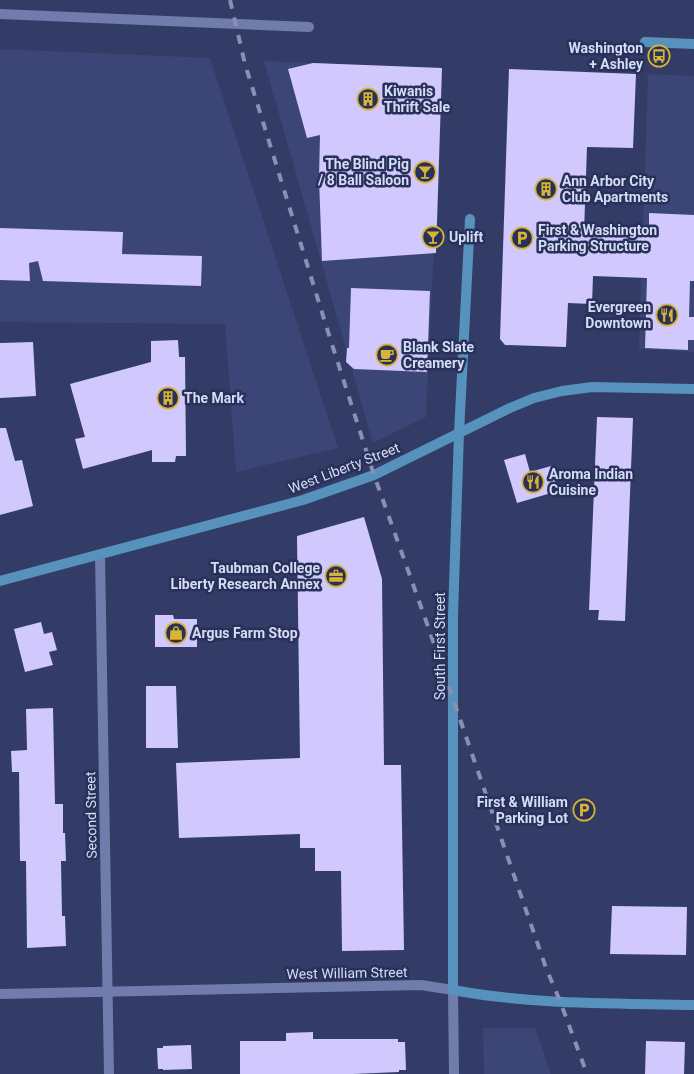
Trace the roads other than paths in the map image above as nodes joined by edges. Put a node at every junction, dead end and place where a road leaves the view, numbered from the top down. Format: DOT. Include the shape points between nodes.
graph roads {
  1 [pos="0,14"];
  2 [pos="309,27"];
  3 [pos="645,42"];
  4 [pos="694,44"];
  5 [pos="470,219"];
  6 [pos="694,389"];
  7 [pos="459,433"];
  8 [pos="100,555"];
  9 [pos="0,581"];
  10 [pos="453,990"];
  11 [pos="108,992"];
  12 [pos="0,994"];
  13 [pos="694,1005"];
  14 [pos="109,1074"];
  15 [pos="454,1074"];
  1 -- 2 [label="street"];
  3 -- 4 [label="street"];
  5 -- 7 [label="street, South First Street"];
  6 -- 7 [label="street, West Liberty Street" via="592,387 562,391 534,398"];
  7 -- 8 [label="street, West Liberty Street" via="374,475 303,500"];
  7 -- 10 [label="street, South First Street" via="453,616"];
  8 -- 9 [label="street, West Liberty Street"];
  8 -- 11 [label="street, Second Street"];
  10 -- 11 [label="street, West William Street" via="422,985"];
  10 -- 13 [label="street, West William Street" via="560,1001"];
  10 -- 15 [label="street, South First Street"];
  11 -- 12 [label="street, West William Street"];
  11 -- 14 [label="street, Second Street"];
}
